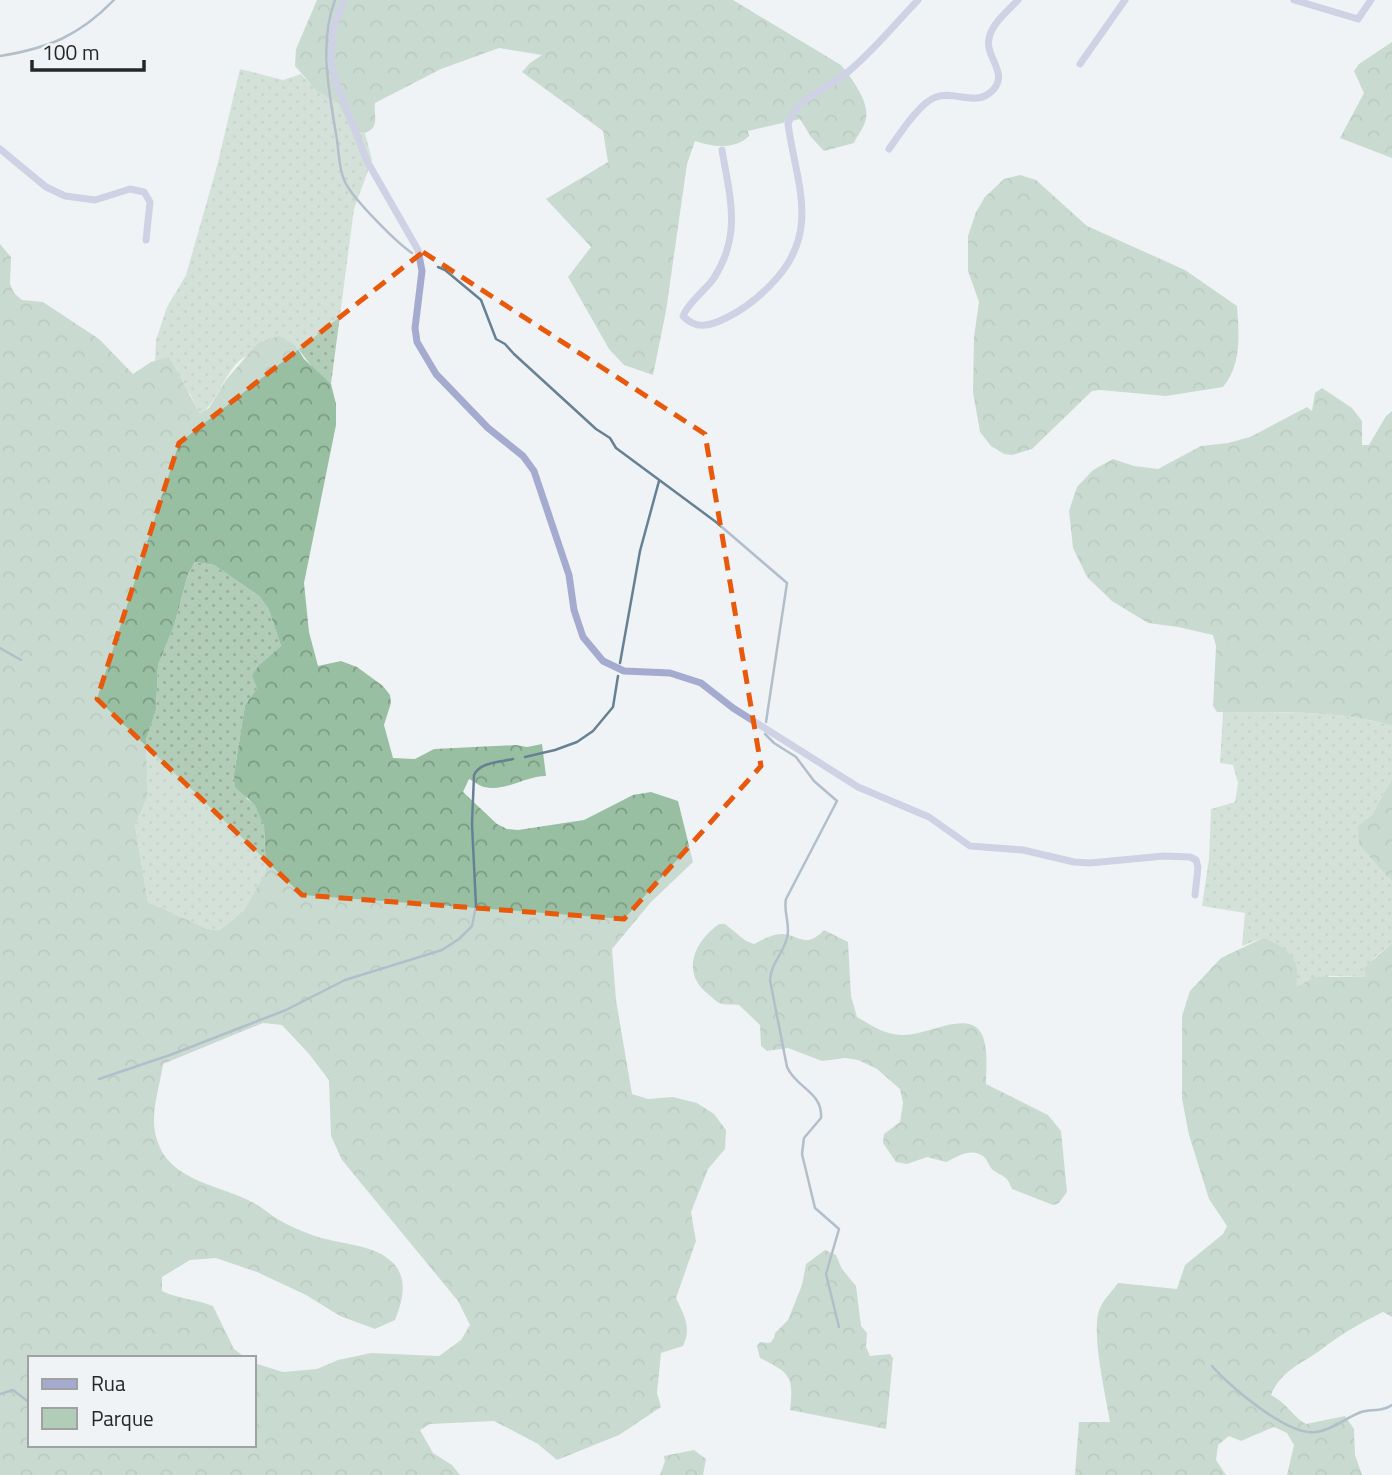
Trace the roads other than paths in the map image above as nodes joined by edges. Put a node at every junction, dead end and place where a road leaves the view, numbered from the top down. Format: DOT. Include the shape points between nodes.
graph roads {
  1 [pos="344,0"];
  2 [pos="918,0"];
  3 [pos="1018,0"];
  4 [pos="1125,0"];
  5 [pos="1294,0"];
  6 [pos="1371,0"];
  7 [pos="1080,64"];
  8 [pos="0,149"];
  9 [pos="889,149"];
  10 [pos="722,150"];
  11 [pos="146,240"];
  12 [pos="1195,895"];
  1 -- 12 [label="street" via="332,28 331,61 367,161 418,250 422,271 417,342 436,374 534,471 569,575 583,636 603,661 624,671 670,673 701,683 858,787 929,817 970,846 1023,849 1090,863 1190,857 1198,867"];
  2 -- 10 [label="street" via="849,71 803,100 793,113 788,124 803,216 796,250 763,294 748,306 703,326 683,316 713,279 731,241 733,215"];
  3 -- 9 [label="street" via="989,37 999,74 995,89 970,99 935,97"];
  4 -- 7 [label="street"];
  5 -- 6 [label="street" via="1358,19"];
  8 -- 11 [label="street" via="46,187 65,196 95,200 130,189 144,191 150,202"];
}
